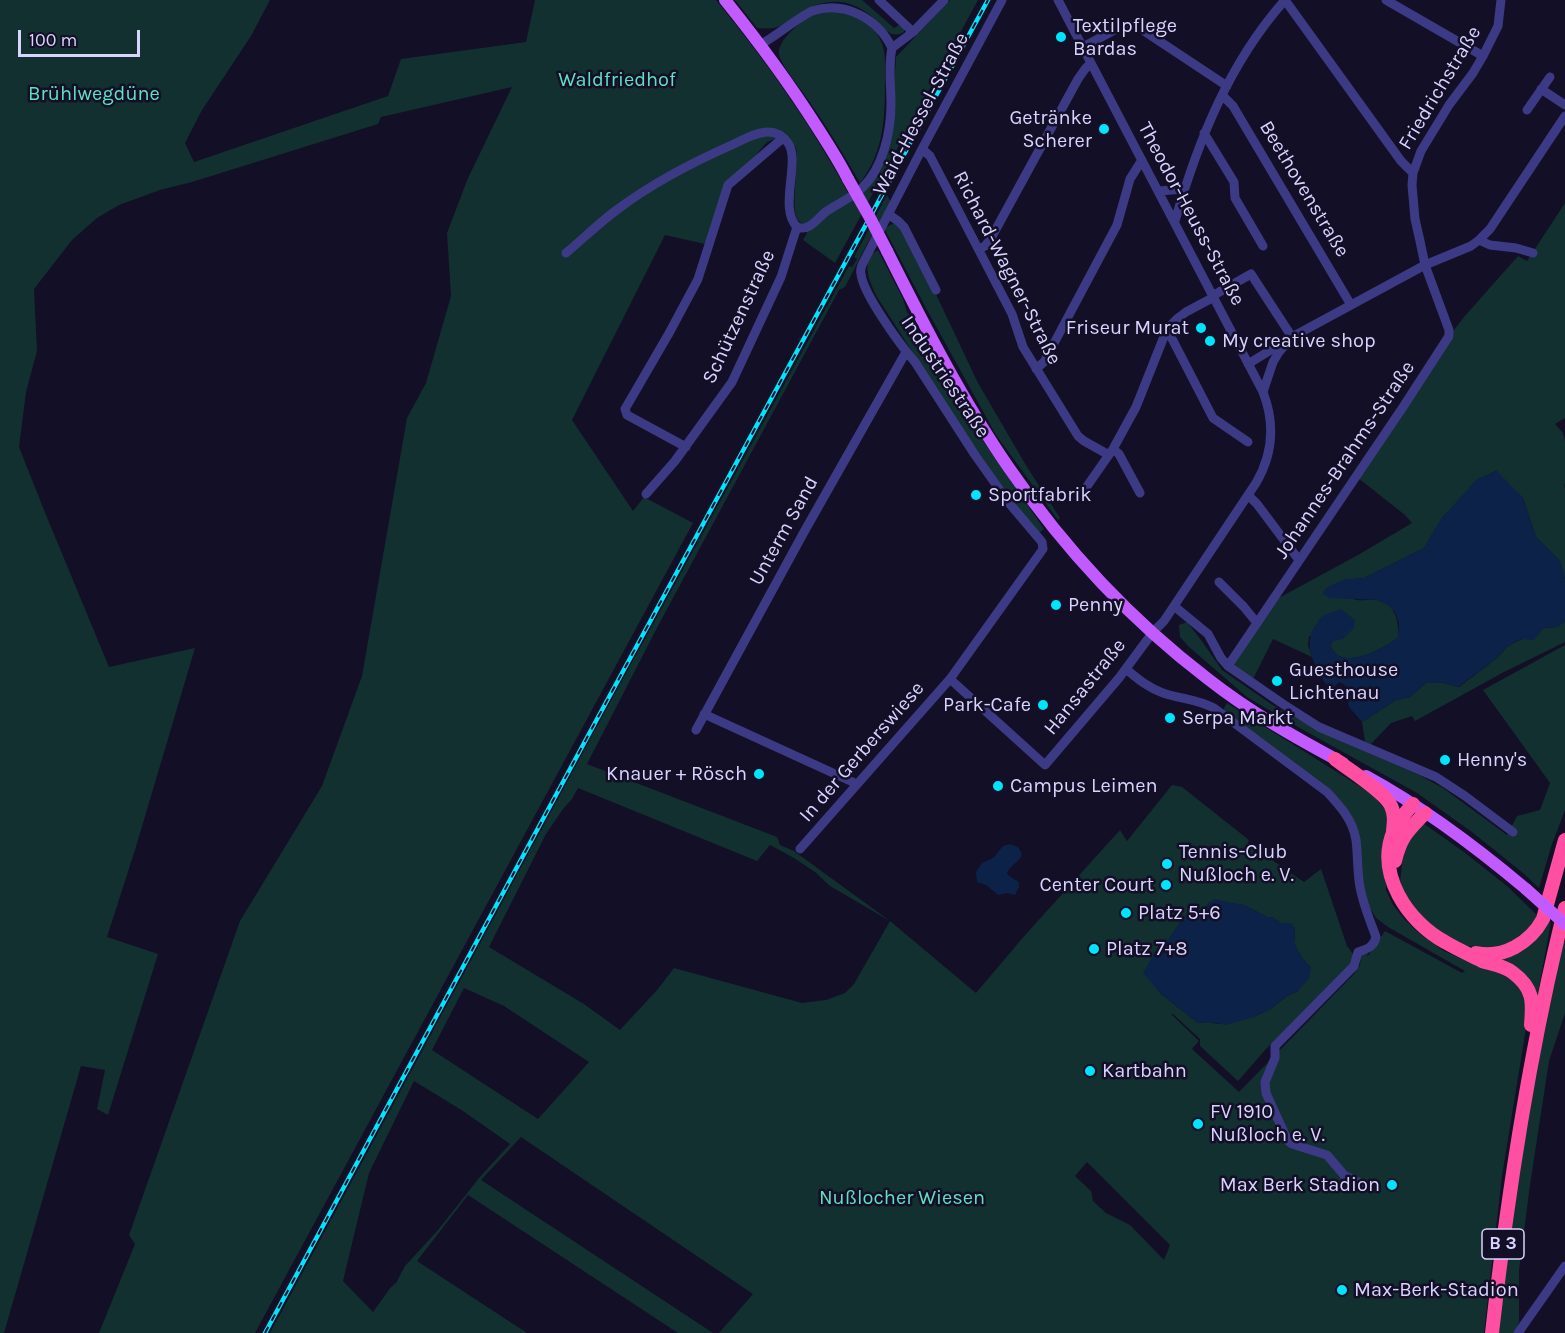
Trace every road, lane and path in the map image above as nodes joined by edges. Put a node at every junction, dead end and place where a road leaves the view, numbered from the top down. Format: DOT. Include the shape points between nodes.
graph roads {
  1 [pos="725,0"];
  2 [pos="879,0"];
  3 [pos="944,0"];
  4 [pos="1002,0"];
  5 [pos="1058,0"];
  6 [pos="1285,0"];
  7 [pos="1386,0"];
  8 [pos="1501,0"];
  9 [pos="913,32"];
  10 [pos="760,45"];
  11 [pos="892,48"];
  12 [pos="1083,48"];
  13 [pos="1483,56"];
  14 [pos="1091,63"];
  15 [pos="1550,77"];
  16 [pos="1227,86"];
  17 [pos="1541,89"];
  18 [pos="1222,95"];
  19 [pos="1565,105"];
  20 [pos="1527,110"];
  21 [pos="1565,116"];
  22 [pos="1204,133"];
  23 [pos="783,138"];
  24 [pos="922,148"];
  25 [pos="1142,160"];
  26 [pos="1413,173"];
  27 [pos="1184,189"];
  28 [pos="1159,191"];
  29 [pos="888,213"];
  30 [pos="1174,221"];
  31 [pos="797,227"];
  32 [pos="1479,240"];
  33 [pos="1263,246"];
  34 [pos="979,249"];
  35 [pos="566,253"];
  36 [pos="1533,253"];
  37 [pos="1425,265"];
  38 [pos="936,290"];
  39 [pos="1214,296"];
  40 [pos="1351,305"];
  41 [pos="1167,329"];
  42 [pos="1292,337"];
  43 [pos="906,352"];
  44 [pos="1248,364"];
  45 [pos="1036,369"];
  46 [pos="1263,392"];
  47 [pos="1248,442"];
  48 [pos="686,447"];
  49 [pos="1111,452"];
  50 [pos="1083,492"];
  51 [pos="1140,493"];
  52 [pos="645,494"];
  53 [pos="1248,495"];
  54 [pos="1042,551"];
  55 [pos="1299,560"];
  56 [pos="1219,582"];
  57 [pos="1174,606"];
  58 [pos="1257,623"];
  59 [pos="1153,632"];
  60 [pos="1228,666"];
  61 [pos="1126,669"];
  62 [pos="950,679"];
  63 [pos="704,714"];
  64 [pos="696,730"];
  65 [pos="1335,759"];
  66 [pos="857,784"];
  67 [pos="1413,804"];
  68 [pos="1425,813"];
  69 [pos="1393,831"];
  70 [pos="1513,832"];
  71 [pos="1565,840"];
  72 [pos="800,849"];
  73 [pos="1393,878"];
  74 [pos="1565,908"];
  75 [pos="1565,924"];
  76 [pos="1457,948"];
  77 [pos="1534,1044"];
  78 [pos="1366,1186"];
  79 [pos="1565,1266"];
  80 [pos="1492,1333"];
  81 [pos="1518,1333"];
  1 -- 10 [label="main road"];
  2 -- 9 [label="street"];
  3 -- 9 [label="street"];
  4 -- 24 [label="street, Waid-Hessel-Straße"];
  5 -- 12 [label="street, Theodor-Heuss-Straße"];
  6 -- 16 [label="street" via="1249,47"];
  6 -- 26 [label="street"];
  7 -- 13 [label="street"];
  8 -- 13 [label="street, Friedrichstraße" via="1498,26"];
  9 -- 11 [label="street"];
  10 -- 11 [label="street" via="812,10 837,5 868,17"];
  10 -- 59 [label="main road, bridge" via="839,162 943,359 1010,470 1081,560"];
  11 -- 31 [label="street" via="889,125 877,168 850,197 809,227"];
  12 -- 14 [label="street, Theodor-Heuss-Straße"];
  12 -- 16 [label="street" via="1122,26 1135,25"];
  13 -- 26 [label="street, Friedrichstraße" via="1421,151"];
  14 -- 25 [label="street, Theodor-Heuss-Straße"];
  14 -- 34 [label="street" via="1078,79 990,240"];
  15 -- 17 [label="street"];
  16 -- 18 [label="street"];
  17 -- 19 [label="street"];
  17 -- 20 [label="street"];
  18 -- 22 [label="street"];
  18 -- 40 [label="street, Beethovenstraße" via="1233,106"];
  21 -- 32 [label="street"];
  22 -- 27 [label="street"];
  22 -- 33 [label="street" via="1234,182 1235,198"];
  23 -- 31 [label="street" via="791,149 789,198"];
  23 -- 35 [label="street" via="773,132 762,133 687,166 623,205"];
  23 -- 48 [label="street" via="728,185 700,276 625,409 627,415"];
  24 -- 29 [label="street, Waid-Hessel-Straße"];
  24 -- 34 [label="street, Richard-Wagner-Straße" via="930,156"];
  25 -- 28 [label="street, Theodor-Heuss-Straße"];
  25 -- 45 [label="street" via="1130,179 1117,225 1044,362"];
  26 -- 37 [label="street, Friedrichstraße" via="1415,219"];
  27 -- 28 [label="street"];
  27 -- 30 [label="street"];
  28 -- 30 [label="street, Theodor-Heuss-Straße"];
  29 -- 38 [label="street" via="904,227"];
  29 -- 43 [label="street, Industriestraße" via="862,265 861,275 871,300"];
  30 -- 39 [label="street, Theodor-Heuss-Straße"];
  31 -- 48 [label="street, Schützenstraße" via="781,277 732,382"];
  32 -- 36 [label="street"];
  32 -- 37 [label="street"];
  34 -- 45 [label="street, Richard-Wagner-Straße"];
  37 -- 40 [label="street"];
  37 -- 55 [label="street, Johannes-Brahms-Straße" via="1449,336"];
  39 -- 41 [label="street"];
  39 -- 42 [label="street" via="1251,274"];
  39 -- 44 [label="street, Theodor-Heuss-Straße"];
  40 -- 42 [label="street"];
  41 -- 47 [label="street" via="1213,417"];
  41 -- 49 [label="street" via="1136,407"];
  42 -- 44 [label="street"];
  42 -- 46 [label="street" via="1273,362"];
  43 -- 54 [label="street, Industriestraße" via="1009,503 1042,543"];
  43 -- 63 [label="street, Unterm Sand"];
  44 -- 46 [label="street, Theodor-Heuss-Straße"];
  45 -- 49 [label="street, Richard-Wagner-Straße" via="1078,436"];
  46 -- 53 [label="street, Theodor-Heuss-Straße" via="1270,419 1270,449 1262,473"];
  48 -- 52 [label="street, Schützenstraße"];
  49 -- 50 [label="street"];
  49 -- 51 [label="street" via="1119,454"];
  53 -- 55 [label="street"];
  53 -- 57 [label="street, Theodor-Heuss-Straße"];
  54 -- 62 [label="street, In der Gerberswiese"];
  55 -- 58 [label="street, Johannes-Brahms-Straße"];
  56 -- 58 [label="street"];
  57 -- 59 [label="street, Theodor-Heuss-Straße"];
  57 -- 60 [label="street" via="1208,633"];
  58 -- 60 [label="street, Johannes-Brahms-Straße"];
  59 -- 61 [label="street, Hansastraße"];
  59 -- 65 [label="main road" via="1224,692"];
  60 -- 70 [label="street" via="1319,727 1436,777"];
  61 -- 62 [label="street, Hansastraße" via="1045,765"];
  61 -- 78 [label="street" via="1162,693 1214,708 1327,792 1350,820 1356,838 1359,886 1375,942 1358,952 1354,966 1275,1046 1275,1058 1264,1085 1288,1141 1327,1155 1344,1175"];
  62 -- 66 [label="street, In der Gerberswiese"];
  63 -- 64 [label="street, Unterm Sand"];
  63 -- 66 [label="street"];
  65 -- 67 [label="main road"];
  65 -- 69 [label="highway" via="1383,796 1391,806"];
  66 -- 72 [label="street, In der Gerberswiese"];
  67 -- 68 [label="main road"];
  67 -- 69 [label="highway"];
  68 -- 73 [label="highway" via="1403,837"];
  68 -- 75 [label="main road, bridge" via="1484,854"];
  69 -- 73 [label="highway" via="1389,851"];
  71 -- 76 [label="highway" via="1543,919 1531,937 1512,949 1493,954"];
  73 -- 76 [label="highway" via="1401,901 1417,922"];
  74 -- 77 [label="highway, B 3"];
  76 -- 77 [label="highway" via="1512,972 1524,983 1533,1003"];
  77 -- 80 [label="highway, B 3"];
  79 -- 81 [label="street"];
}
